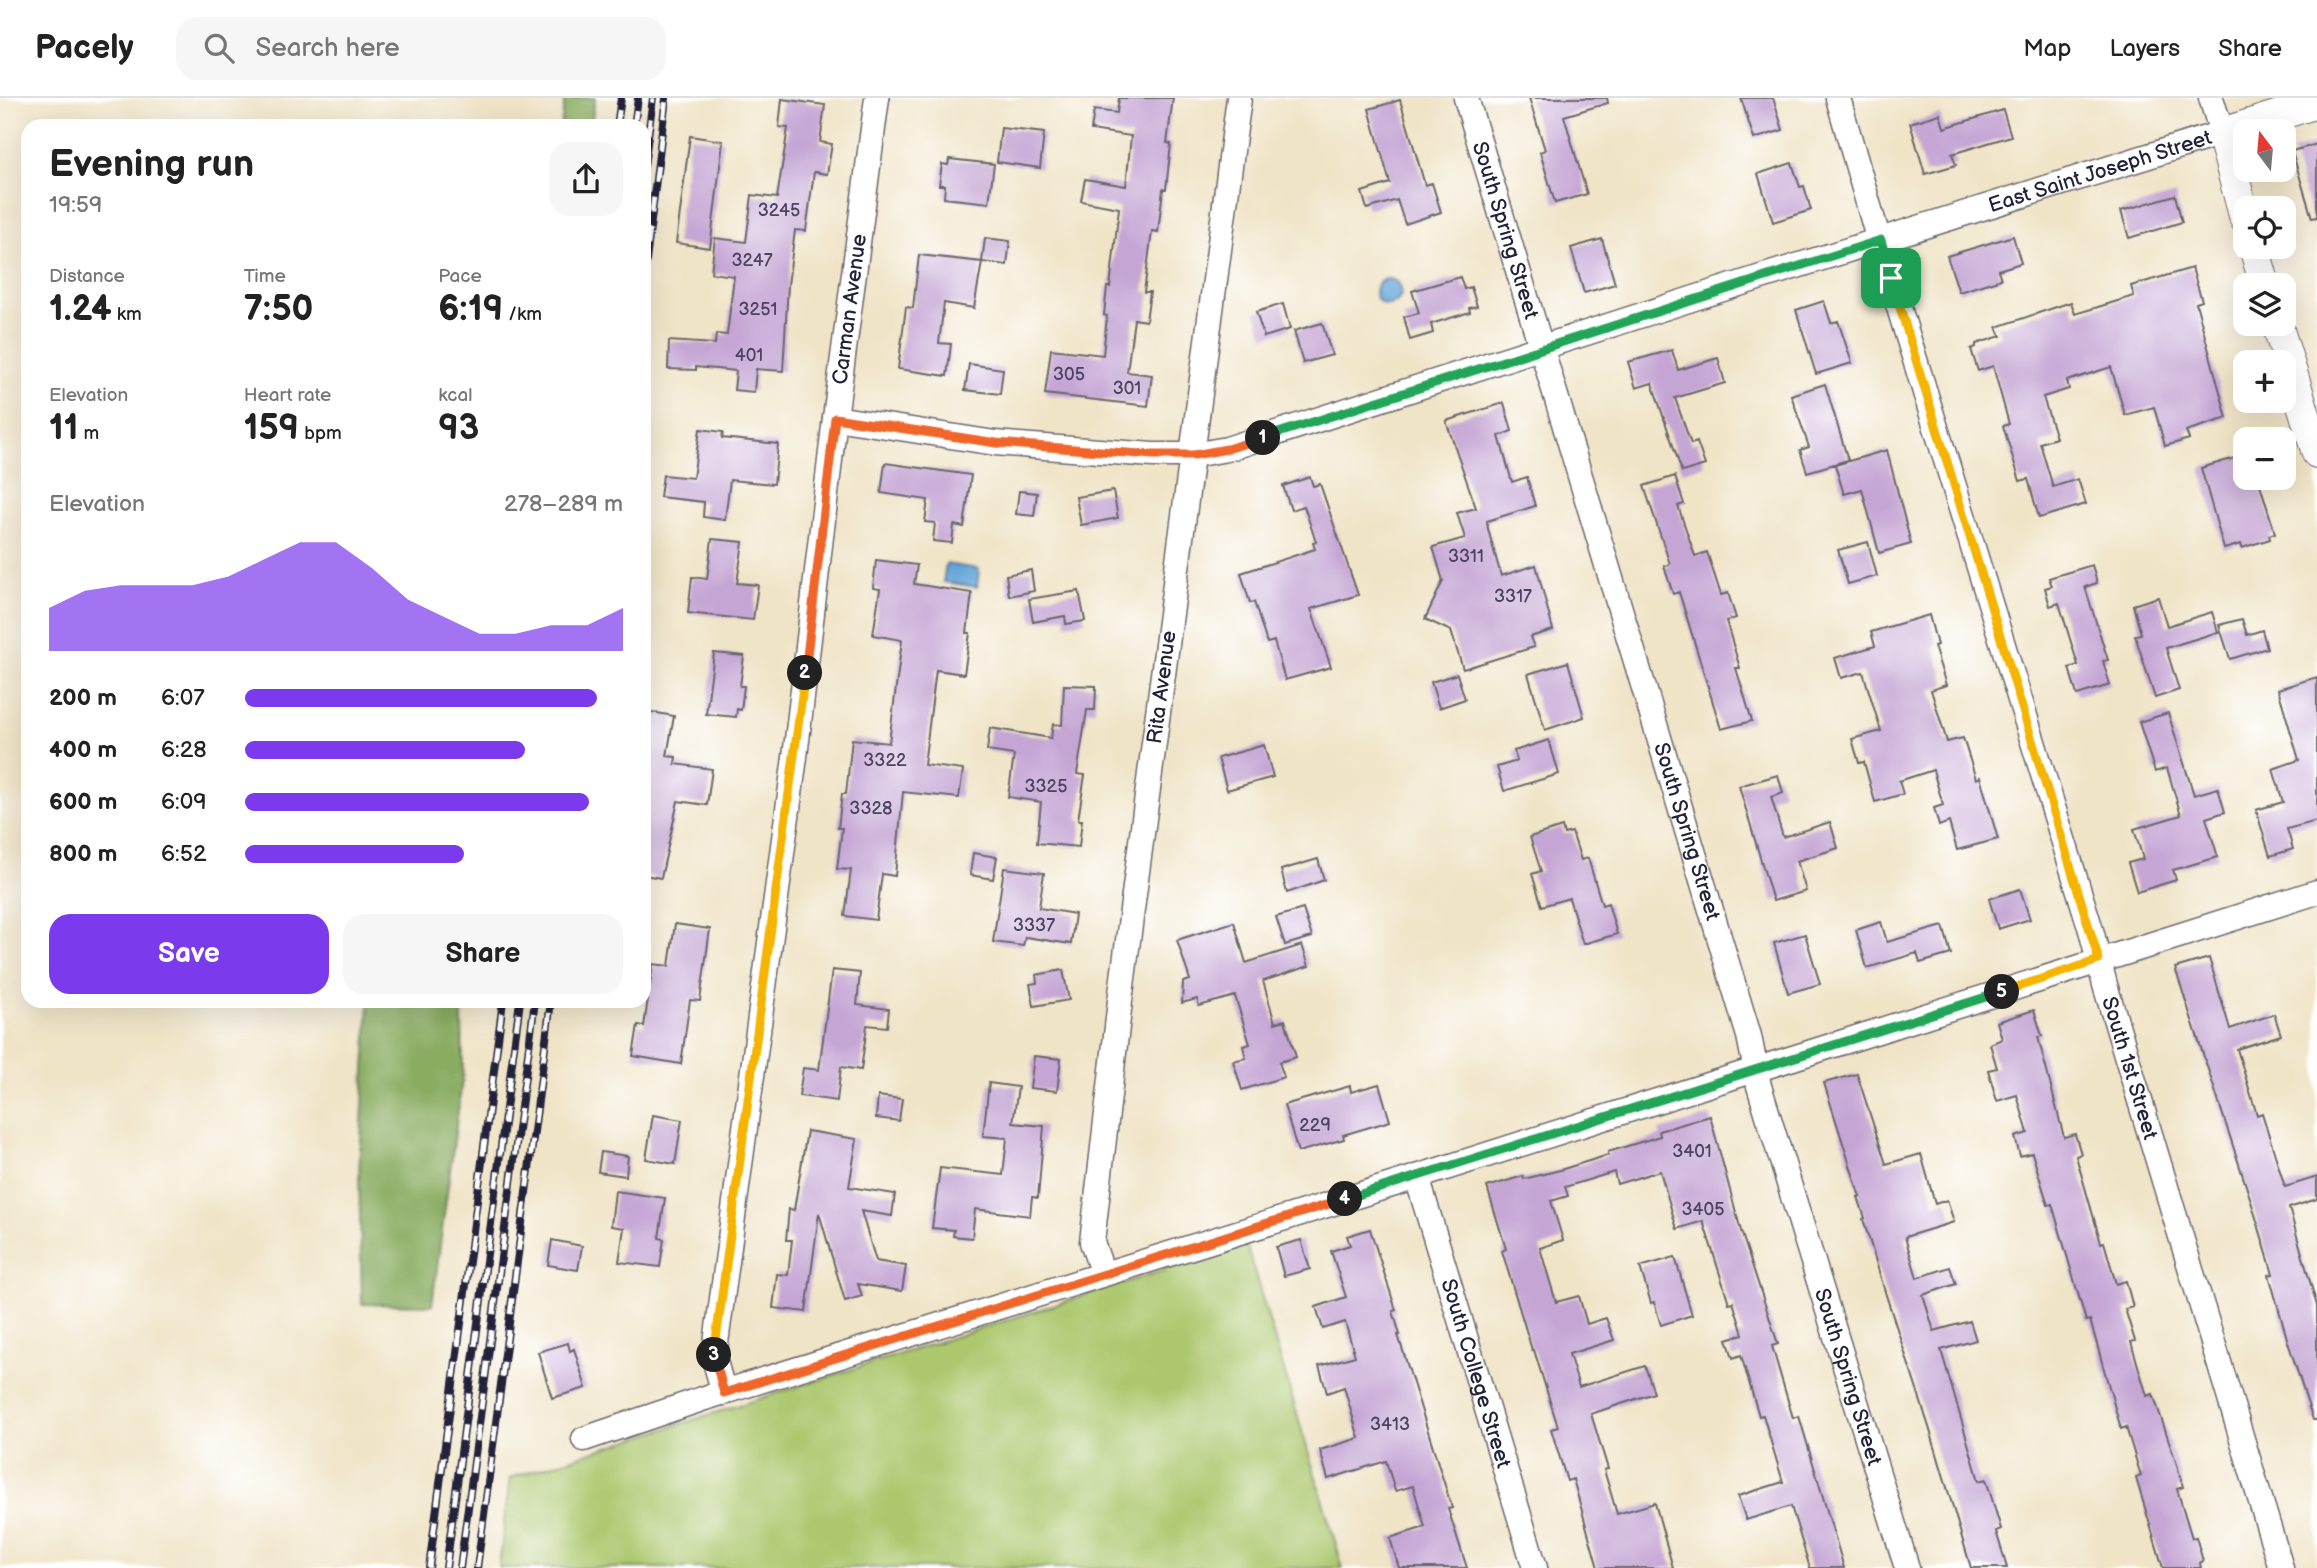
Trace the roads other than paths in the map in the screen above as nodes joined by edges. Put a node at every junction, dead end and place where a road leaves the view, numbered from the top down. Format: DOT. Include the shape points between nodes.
graph roads {
  1 [pos="877,98"];
  2 [pos="1239,98"];
  3 [pos="1466,98"];
  4 [pos="1838,98"];
  5 [pos="2211,98"];
  6 [pos="2317,103"];
  7 [pos="2221,134"];
  8 [pos="2239,196"];
  9 [pos="1881,240"];
  10 [pos="2281,336"];
  11 [pos="1542,347"];
  12 [pos="835,418"];
  13 [pos="2317,453"];
  14 [pos="1194,455"];
  15 [pos="2317,892"];
  16 [pos="2099,960"];
  17 [pos="1757,1070"];
  18 [pos="1417,1177"];
  19 [pos="1103,1274"];
  20 [pos="724,1393"];
  21 [pos="584,1439"];
  22 [pos="2278,1562"];
  23 [pos="1535,1568"];
  24 [pos="1907,1568"];
  1 -- 12 [label="street, Carman Avenue"];
  2 -- 14 [label="street, Rita Avenue"];
  3 -- 11 [label="street, South Spring Street"];
  4 -- 9 [label="street, South 1st Street"];
  5 -- 7 [label="street"];
  6 -- 7 [label="street, East Saint Joseph Street"];
  7 -- 8 [label="street"];
  7 -- 9 [label="street, East Saint Joseph Street"];
  9 -- 11 [label="street, East Saint Joseph Street"];
  9 -- 16 [label="street, South 1st Street"];
  10 -- 13 [label="street"];
  11 -- 14 [label="street, East Saint Joseph Street" via="1246,444"];
  11 -- 17 [label="street, South Spring Street"];
  12 -- 14 [label="street, East Saint Joseph Street" via="996,443"];
  12 -- 20 [label="street, Carman Avenue" via="714,1358"];
  14 -- 19 [label="street, Rita Avenue" via="1092,1242"];
  15 -- 16 [label="street"];
  16 -- 17 [label="street"];
  16 -- 22 [label="street, South 1st Street"];
  17 -- 18 [label="street"];
  17 -- 24 [label="street, South Spring Street"];
  18 -- 19 [label="street"];
  18 -- 23 [label="street, South College Street"];
  19 -- 20 [label="street"];
  20 -- 21 [label="street"];
}
